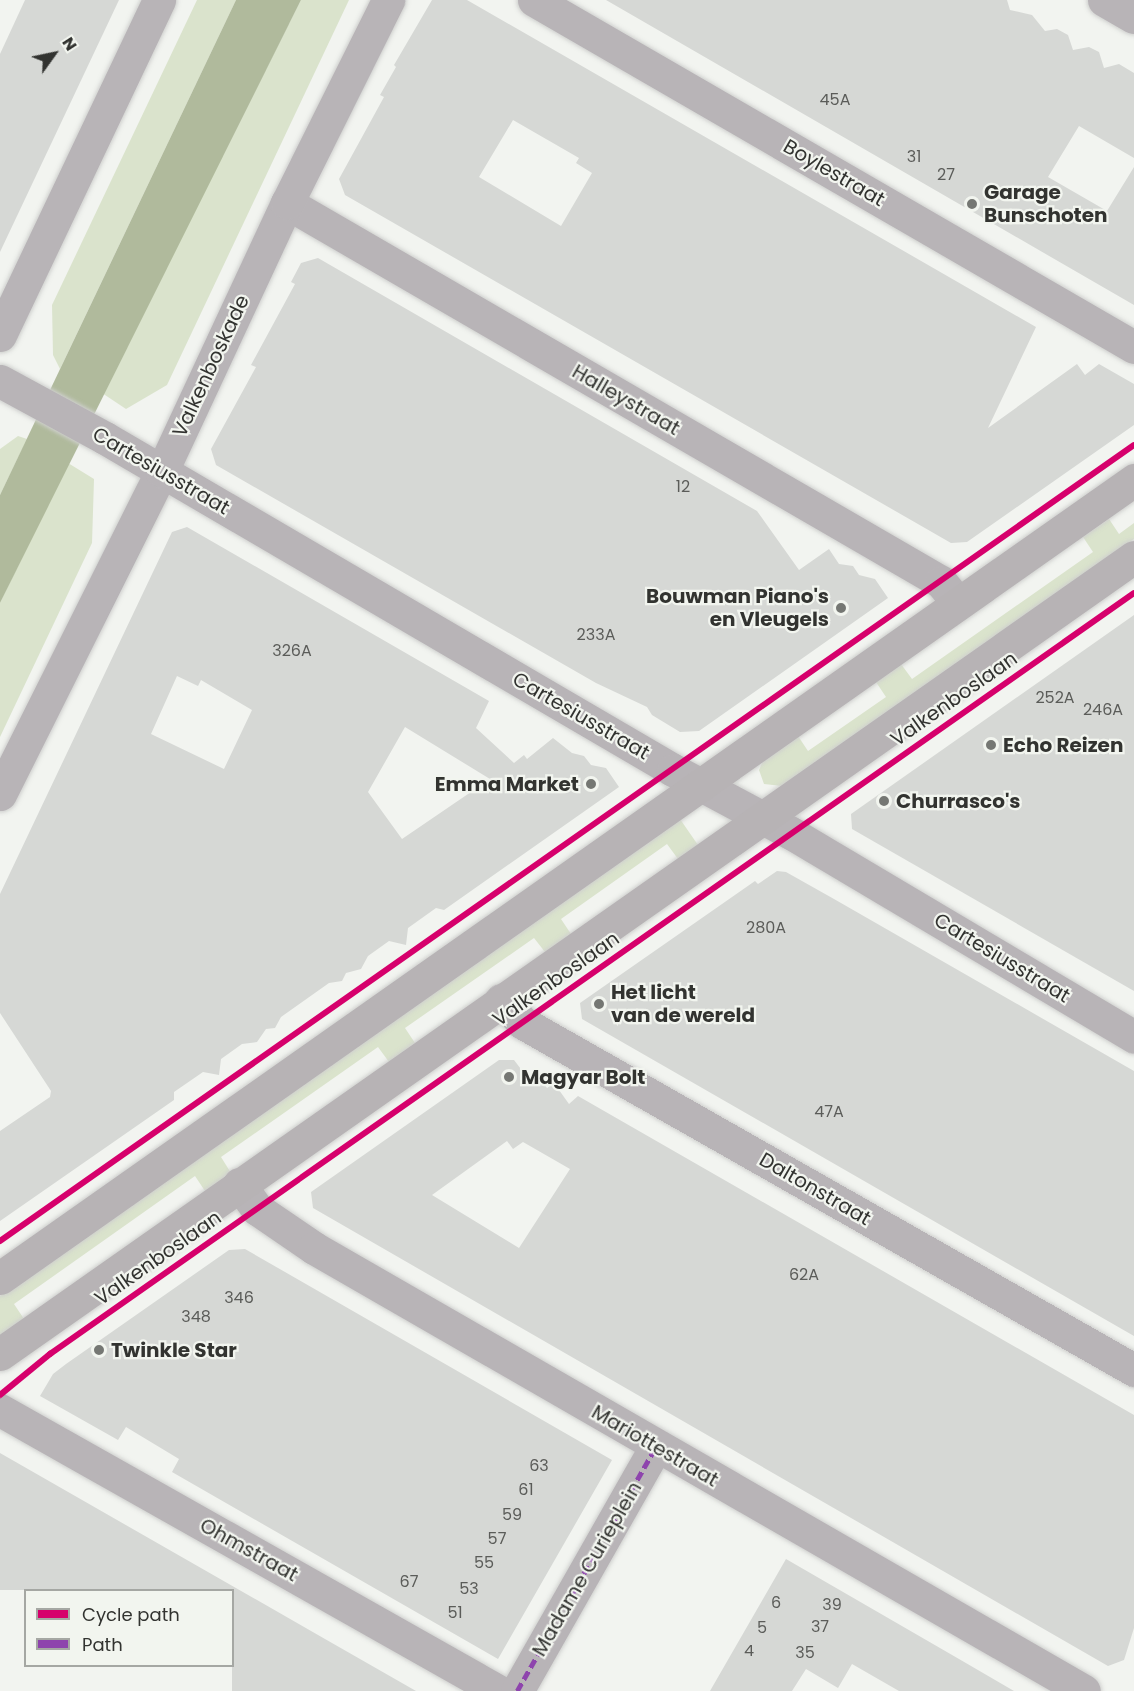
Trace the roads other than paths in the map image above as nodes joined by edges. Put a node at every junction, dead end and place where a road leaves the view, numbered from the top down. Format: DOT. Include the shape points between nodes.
graph roads {
  1 [pos="159,0"];
  2 [pos="388,0"];
  3 [pos="534,0"];
  4 [pos="1104,0"];
  5 [pos="1134,17"];
  6 [pos="287,203"];
  7 [pos="0,335"];
  8 [pos="1134,347"];
  9 [pos="14,388"];
  10 [pos="162,471"];
  11 [pos="1134,480"];
  12 [pos="1134,557"];
  13 [pos="958,603"];
  14 [pos="702,786"];
  15 [pos="0,794"];
  16 [pos="762,817"];
  17 [pos="501,1000"];
  18 [pos="1134,1037"];
  19 [pos="239,1184"];
  20 [pos="0,1278"];
  21 [pos="0,1354"];
  22 [pos="1134,1370"];
  23 [pos="0,1410"];
  24 [pos="656,1446"];
  25 [pos="498,1691"];
  26 [pos="517,1691"];
  27 [pos="1084,1691"];
  1 -- 7 [label="street"];
  2 -- 6 [label="street, Valkenboskade"];
  3 -- 8 [label="street, Boylestraat"];
  4 -- 5 [label="street"];
  6 -- 10 [label="street, Valkenboskade"];
  6 -- 13 [label="street, Halleystraat" via="941,582"];
  9 -- 10 [label="street, Cartesiusstraat"];
  10 -- 14 [label="street, Cartesiusstraat"];
  10 -- 15 [label="street, Valkenboskade"];
  11 -- 13 [label="street"];
  12 -- 16 [label="street, Valkenboslaan"];
  13 -- 14 [label="street"];
  14 -- 16 [label="street, Cartesiusstraat"];
  14 -- 20 [label="street"];
  16 -- 17 [label="street, Valkenboslaan"];
  16 -- 18 [label="street, Cartesiusstraat"];
  17 -- 19 [label="street, Valkenboslaan"];
  17 -- 22 [label="street, Daltonstraat" via="523,1023"];
  19 -- 21 [label="street, Valkenboslaan"];
  19 -- 24 [label="street, Mariottestraat" via="257,1209 314,1248"];
  23 -- 25 [label="street, Ohmstraat"];
  24 -- 26 [label="street, Madame Curieplein"];
  24 -- 27 [label="street, Mariottestraat"];
}
